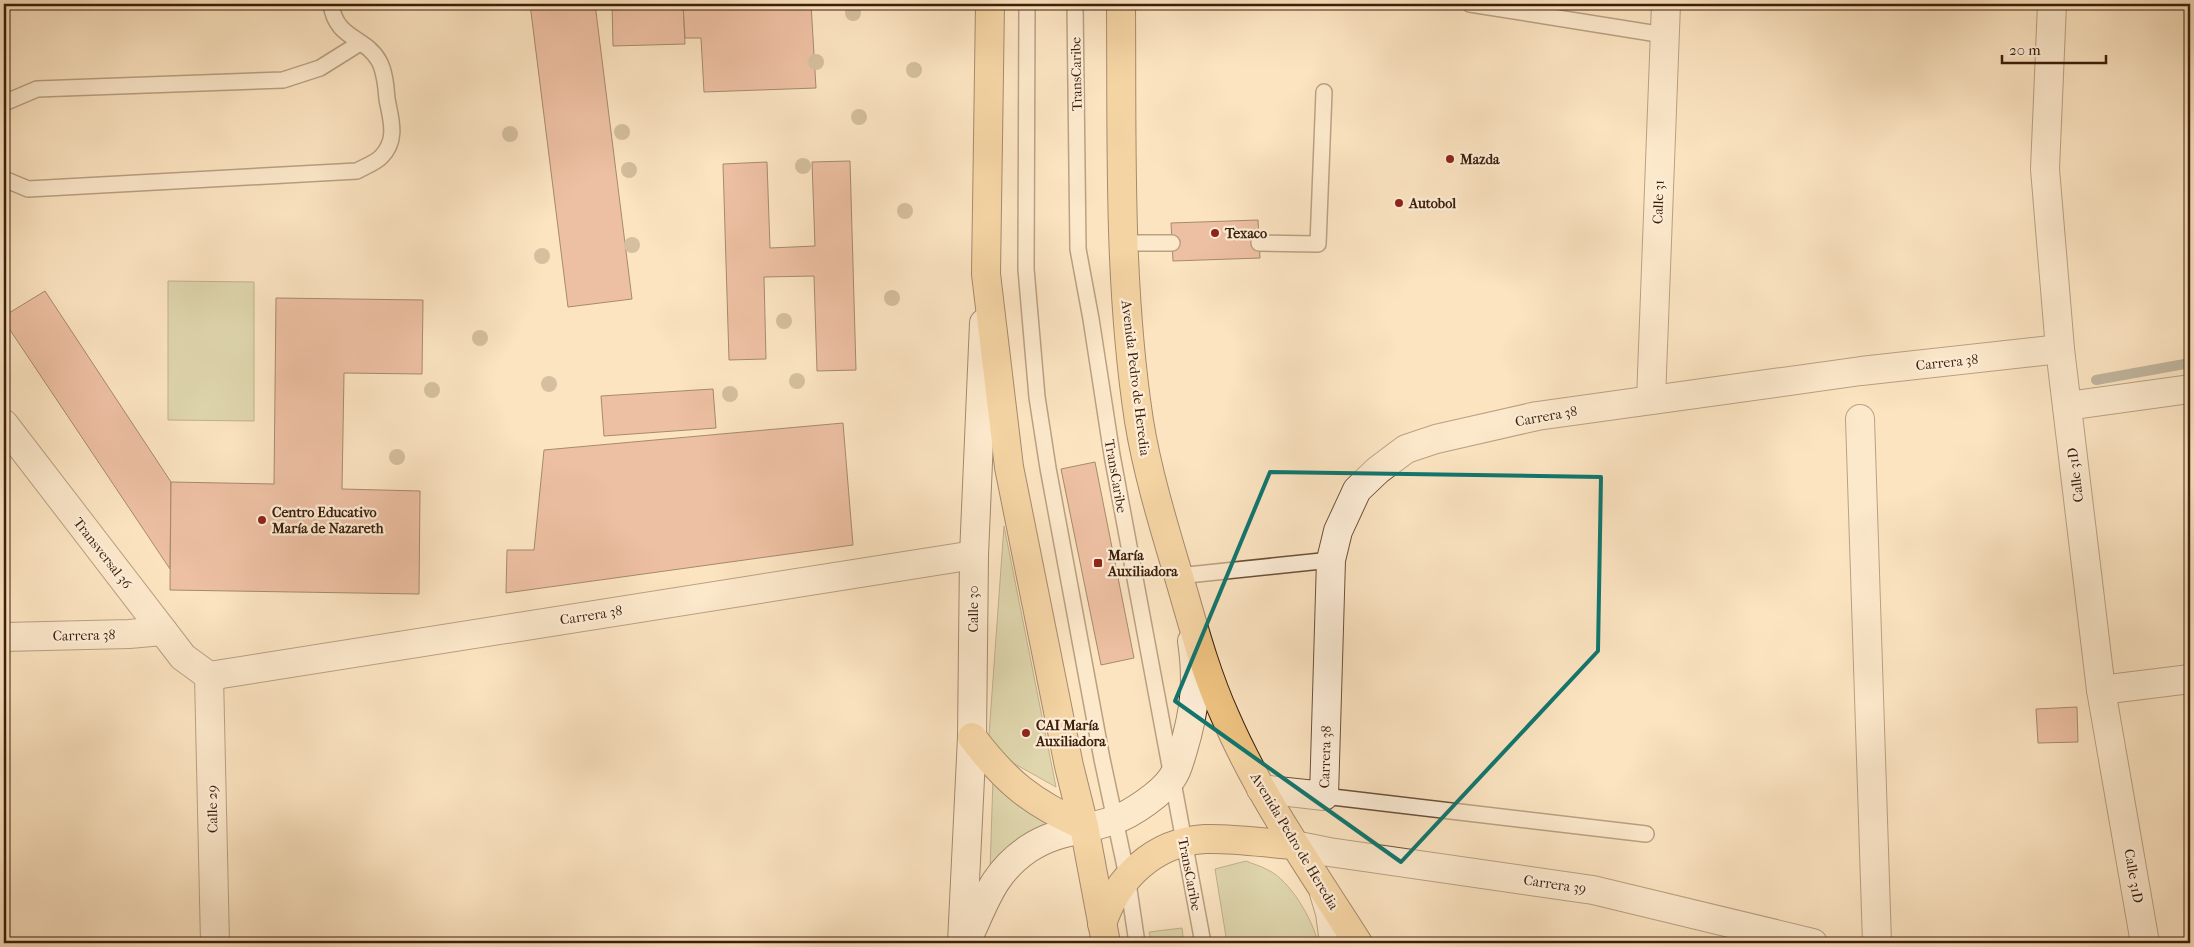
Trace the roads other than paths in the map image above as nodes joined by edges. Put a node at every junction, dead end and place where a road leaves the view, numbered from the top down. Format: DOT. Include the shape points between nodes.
graph roads {
  1 [pos="331,4"];
  2 [pos="990,4"];
  3 [pos="1027,4"];
  4 [pos="1075,4"];
  5 [pos="1121,4"];
  6 [pos="1470,4"];
  7 [pos="1666,4"];
  8 [pos="2052,4"];
  9 [pos="1664,35"];
  10 [pos="360,43"];
  11 [pos="1324,92"];
  12 [pos="4,102"];
  13 [pos="4,179"];
  14 [pos="1123,243"];
  15 [pos="1172,243"];
  16 [pos="1259,243"];
  17 [pos="986,274"];
  18 [pos="2060,350"];
  19 [pos="2190,389"];
  20 [pos="1651,400"];
  21 [pos="2067,406"];
  22 [pos="1860,419"];
  23 [pos="4,424"];
  24 [pos="974,555"];
  25 [pos="1331,560"];
  26 [pos="1178,576"];
  27 [pos="163,631"];
  28 [pos="4,636"];
  29 [pos="209,676"];
  30 [pos="2190,679"];
  31 [pos="2101,690"];
  32 [pos="972,737"];
  33 [pos="1172,778"];
  34 [pos="1261,789"];
  35 [pos="1324,796"];
  36 [pos="1114,820"];
  37 [pos="1084,826"];
  38 [pos="1646,834"];
  39 [pos="1184,843"];
  40 [pos="1294,845"];
  41 [pos="1128,876"];
  42 [pos="1322,887"];
  43 [pos="1104,934"];
  44 [pos="215,943"];
  45 [pos="962,943"];
  46 [pos="966,943"];
  47 [pos="1137,943"];
  48 [pos="1203,943"];
  49 [pos="1334,943"];
  50 [pos="1358,943"];
  51 [pos="1813,943"];
  52 [pos="1876,943"];
  53 [pos="2146,943"];
  1 -- 10 [label="lane" via="333,16 342,30"];
  2 -- 17 [label="highway"];
  3 -- 36 [label="lane" via="1026,260 1037,397"];
  4 -- 33 [label="lane, TransCaribe" via="1078,250"];
  5 -- 14 [label="highway, Avenida Pedro de Heredia"];
  6 -- 9 [label="lane"];
  7 -- 9 [label="street, Calle 31"];
  8 -- 18 [label="street, Calle 31D" via="2045,169"];
  9 -- 20 [label="street, Calle 31"];
  10 -- 12 [label="lane" via="320,68 283,80 38,89"];
  10 -- 13 [label="lane" via="378,60 384,77 393,136 381,158 357,170 28,189"];
  11 -- 16 [label="lane" via="1318,244"];
  14 -- 15 [label="lane"];
  14 -- 26 [label="highway, Avenida Pedro de Heredia" via="1140,422 1152,484"];
  17 -- 24 [label="street, Calle 30"];
  17 -- 37 [label="highway" via="1012,491"];
  18 -- 20 [label="street, Carrera 38"];
  18 -- 21 [label="street, Calle 31D"];
  19 -- 21 [label="street"];
  20 -- 25 [label="street, Carrera 38" via="1537,416 1406,449 1357,490 1338,530"];
  21 -- 31 [label="street, Calle 31D"];
  22 -- 52 [label="street"];
  23 -- 27 [label="street, Transversal 36"];
  24 -- 29 [label="street, Carrera 38"];
  24 -- 32 [label="street, Calle 30"];
  25 -- 26 [label="lane"];
  25 -- 35 [label="street, Carrera 38"];
  26 -- 33 [label="street" via="1196,669 1193,717"];
  26 -- 34 [label="highway, Avenida Pedro de Heredia" via="1203,660 1224,715"];
  27 -- 28 [label="street, Carrera 38"];
  27 -- 29 [label="street, Transversal 36" via="183,657"];
  29 -- 44 [label="street, Calle 29"];
  30 -- 31 [label="street"];
  31 -- 53 [label="street, Calle 31D"];
  32 -- 37 [label="highway" via="1009,781 1032,799"];
  32 -- 45 [label="street, Calle 30"];
  33 -- 36 [label="street" via="1146,802"];
  33 -- 39 [label="lane, TransCaribe"];
  34 -- 35 [label="street"];
  34 -- 40 [label="highway, Avenida Pedro de Heredia"];
  35 -- 38 [label="lane"];
  36 -- 37 [label="street"];
  36 -- 41 [label="lane"];
  37 -- 43 [label="highway"];
  37 -- 46 [label="street" via="1056,834 1028,849 1005,869 986,894"];
  39 -- 40 [label="highway" via="1204,839"];
  39 -- 41 [label="highway" via="1155,854"];
  39 -- 48 [label="lane, TransCaribe"];
  40 -- 42 [label="highway, Avenida Pedro de Heredia"];
  40 -- 51 [label="street, Carrera 39" via="1593,890"];
  41 -- 43 [label="highway" via="1108,907"];
  41 -- 47 [label="lane"];
  42 -- 49 [label="street"];
  42 -- 50 [label="highway, Avenida Pedro de Heredia"];
}
